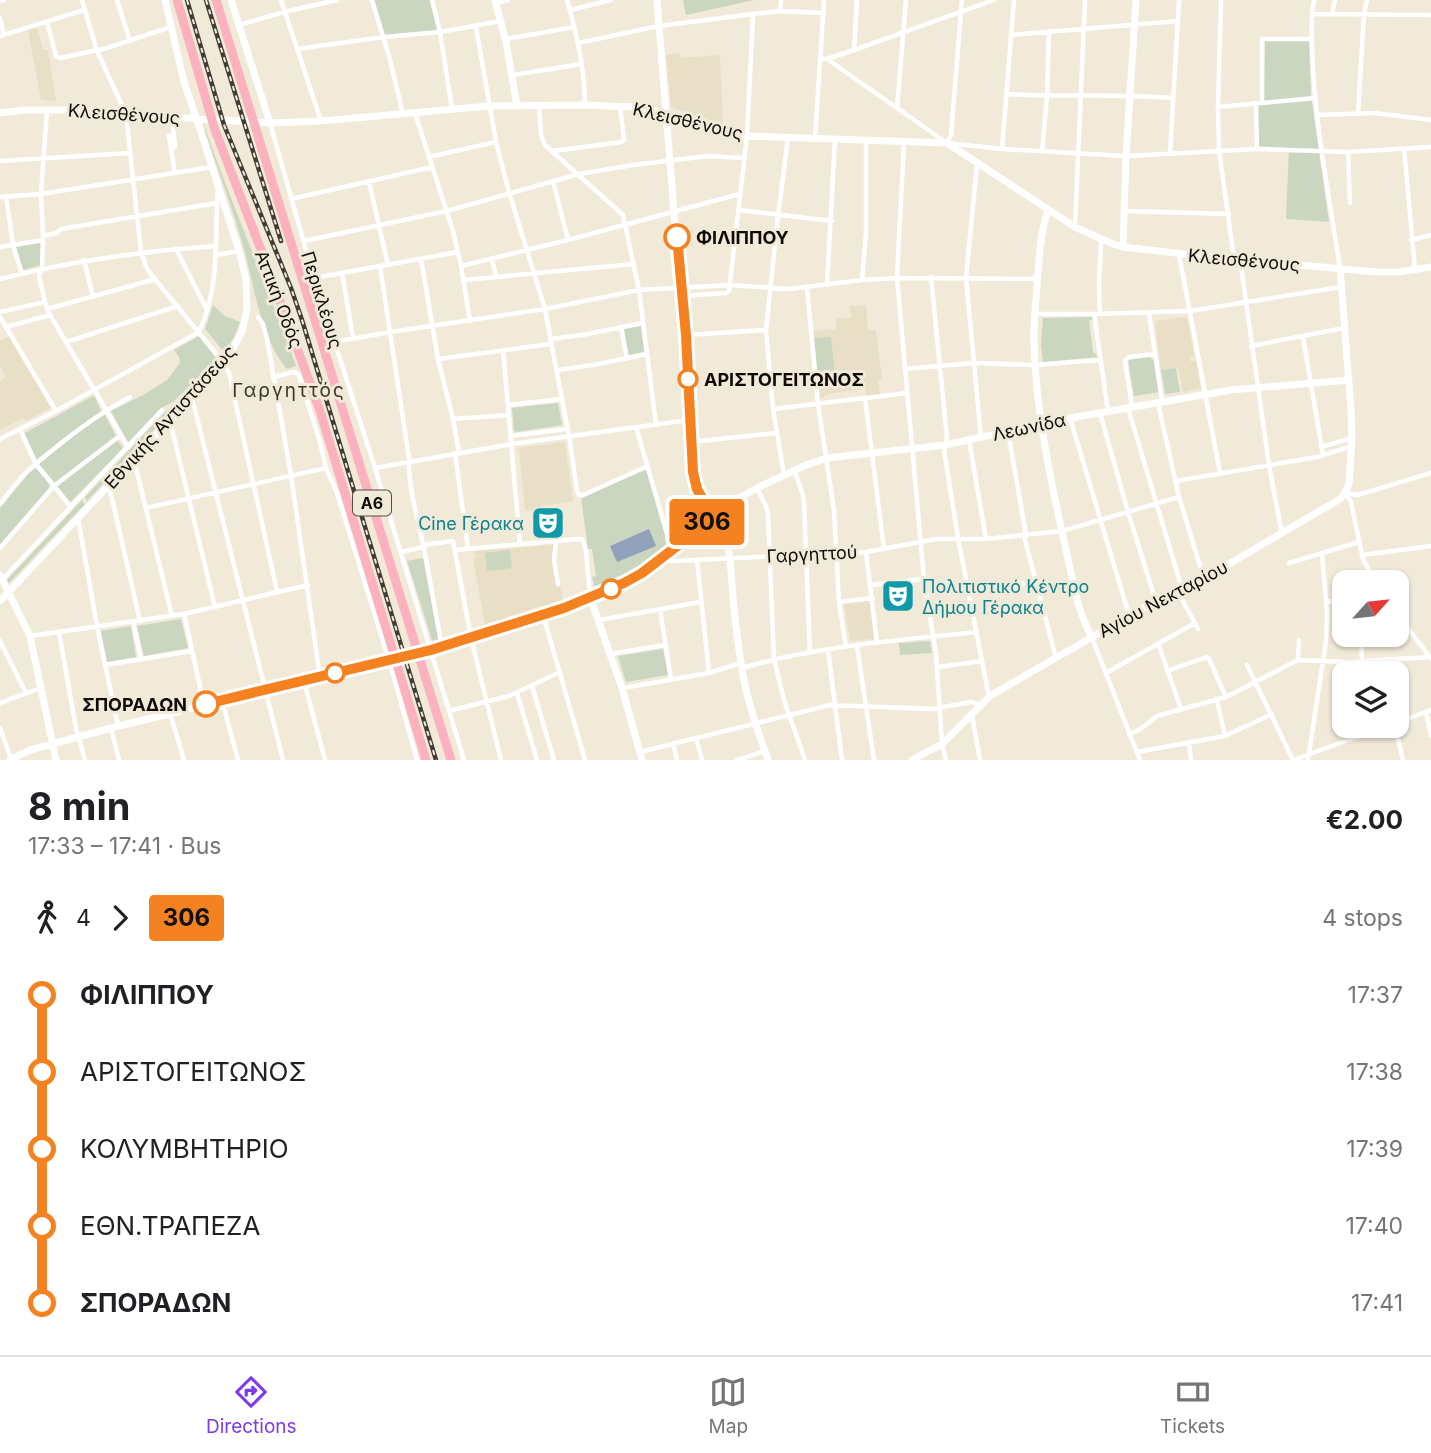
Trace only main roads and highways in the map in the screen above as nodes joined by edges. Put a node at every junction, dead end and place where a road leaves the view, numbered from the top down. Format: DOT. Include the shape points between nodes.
graph roads {
  1 [pos="177,0"];
  2 [pos="216,0"];
  3 [pos="426,760"];
  4 [pos="451,760"];
  1 -- 3 [label="highway, Αττική Οδός / Α6" via="215,130 320,411"];
  2 -- 4 [label="highway, Αττική Οδός / Α6"];
}
